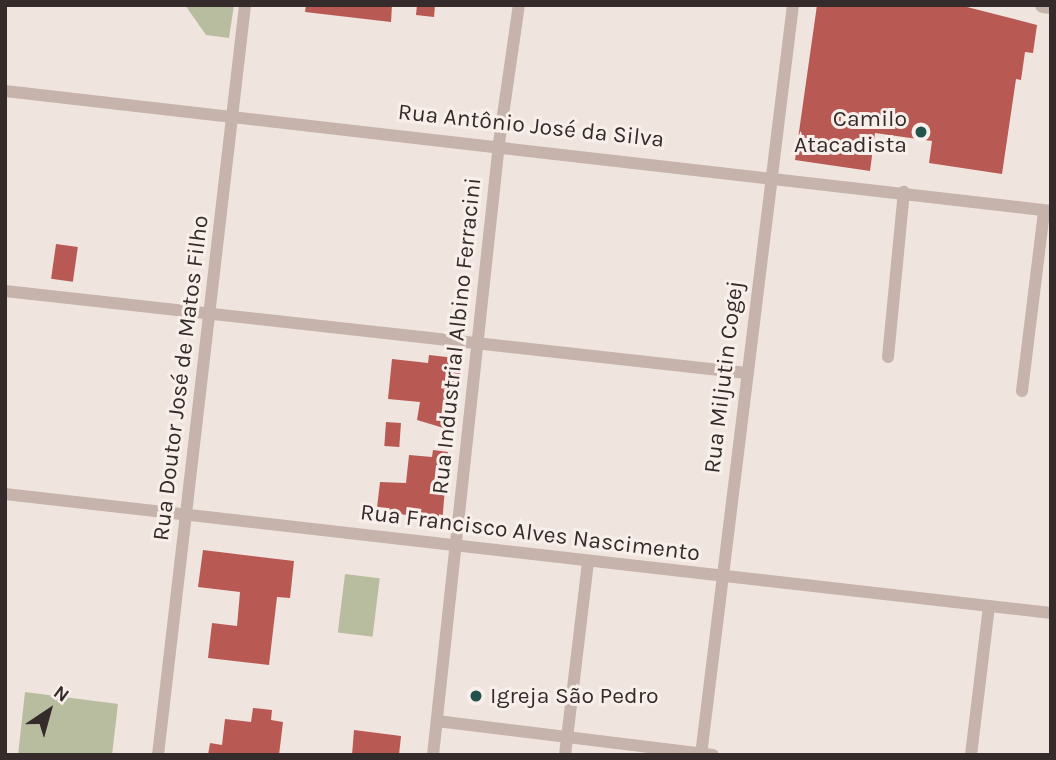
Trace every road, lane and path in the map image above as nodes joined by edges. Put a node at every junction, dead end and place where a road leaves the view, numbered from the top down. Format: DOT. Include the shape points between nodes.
graph roads {
  1 [pos="245,5"];
  2 [pos="520,5"];
  3 [pos="793,5"];
  4 [pos="1043,5"];
  5 [pos="1051,6"];
  6 [pos="5,91"];
  7 [pos="233,114"];
  8 [pos="499,143"];
  9 [pos="769,174"];
  10 [pos="904,192"];
  11 [pos="1047,211"];
  12 [pos="5,292"];
  13 [pos="209,314"];
  14 [pos="476,344"];
  15 [pos="888,357"];
  16 [pos="746,373"];
  17 [pos="1023,391"];
  18 [pos="5,494"];
  19 [pos="186,515"];
  20 [pos="456,546"];
  21 [pos="588,561"];
  22 [pos="722,576"];
  23 [pos="989,606"];
  24 [pos="1051,613"];
  25 [pos="437,721"];
  26 [pos="567,737"];
  27 [pos="705,754"];
  28 [pos="158,755"];
  29 [pos="433,755"];
  30 [pos="565,755"];
  31 [pos="971,755"];
  1 -- 7 [label="street, Rua Doutor José de Matos Filho"];
  2 -- 8 [label="street, Rua Industrial Albino Ferracini"];
  3 -- 9 [label="street, Rua Miljutin Cogej"];
  4 -- 5 [label="street"];
  6 -- 7 [label="street, Rua Antônio José da Silva"];
  7 -- 8 [label="street, Rua Antônio José da Silva"];
  7 -- 13 [label="street, Rua Doutor José de Matos Filho"];
  8 -- 9 [label="street, Rua Antônio José da Silva"];
  8 -- 14 [label="street, Rua Industrial Albino Ferracini"];
  9 -- 10 [label="street, Rua Antônio José da Silva"];
  9 -- 16 [label="street, Rua Miljutin Cogej"];
  10 -- 11 [label="street, Rua Antônio José da Silva"];
  10 -- 15 [label="street"];
  11 -- 17 [label="street"];
  12 -- 13 [label="street"];
  13 -- 14 [label="street"];
  13 -- 19 [label="street, Rua Doutor José de Matos Filho"];
  14 -- 16 [label="street"];
  14 -- 20 [label="street, Rua Industrial Albino Ferracini"];
  16 -- 22 [label="street, Rua Miljutin Cogej"];
  18 -- 19 [label="street, Rua Francisco Alves Nascimento"];
  19 -- 20 [label="street, Rua Francisco Alves Nascimento"];
  19 -- 28 [label="street, Rua Doutor José de Matos Filho"];
  20 -- 21 [label="street, Rua Francisco Alves Nascimento"];
  20 -- 25 [label="street, Rua Industrial Albino Ferracini"];
  21 -- 22 [label="street, Rua Francisco Alves Nascimento"];
  21 -- 26 [label="street"];
  22 -- 23 [label="street, Rua Francisco Alves Nascimento"];
  22 -- 27 [label="street, Rua Miljutin Cogej"];
  23 -- 24 [label="street, Rua Francisco Alves Nascimento"];
  23 -- 31 [label="street"];
  25 -- 26 [label="street"];
  25 -- 29 [label="street, Rua Industrial Albino Ferracini"];
  26 -- 27 [label="street"];
  26 -- 30 [label="street"];
}
